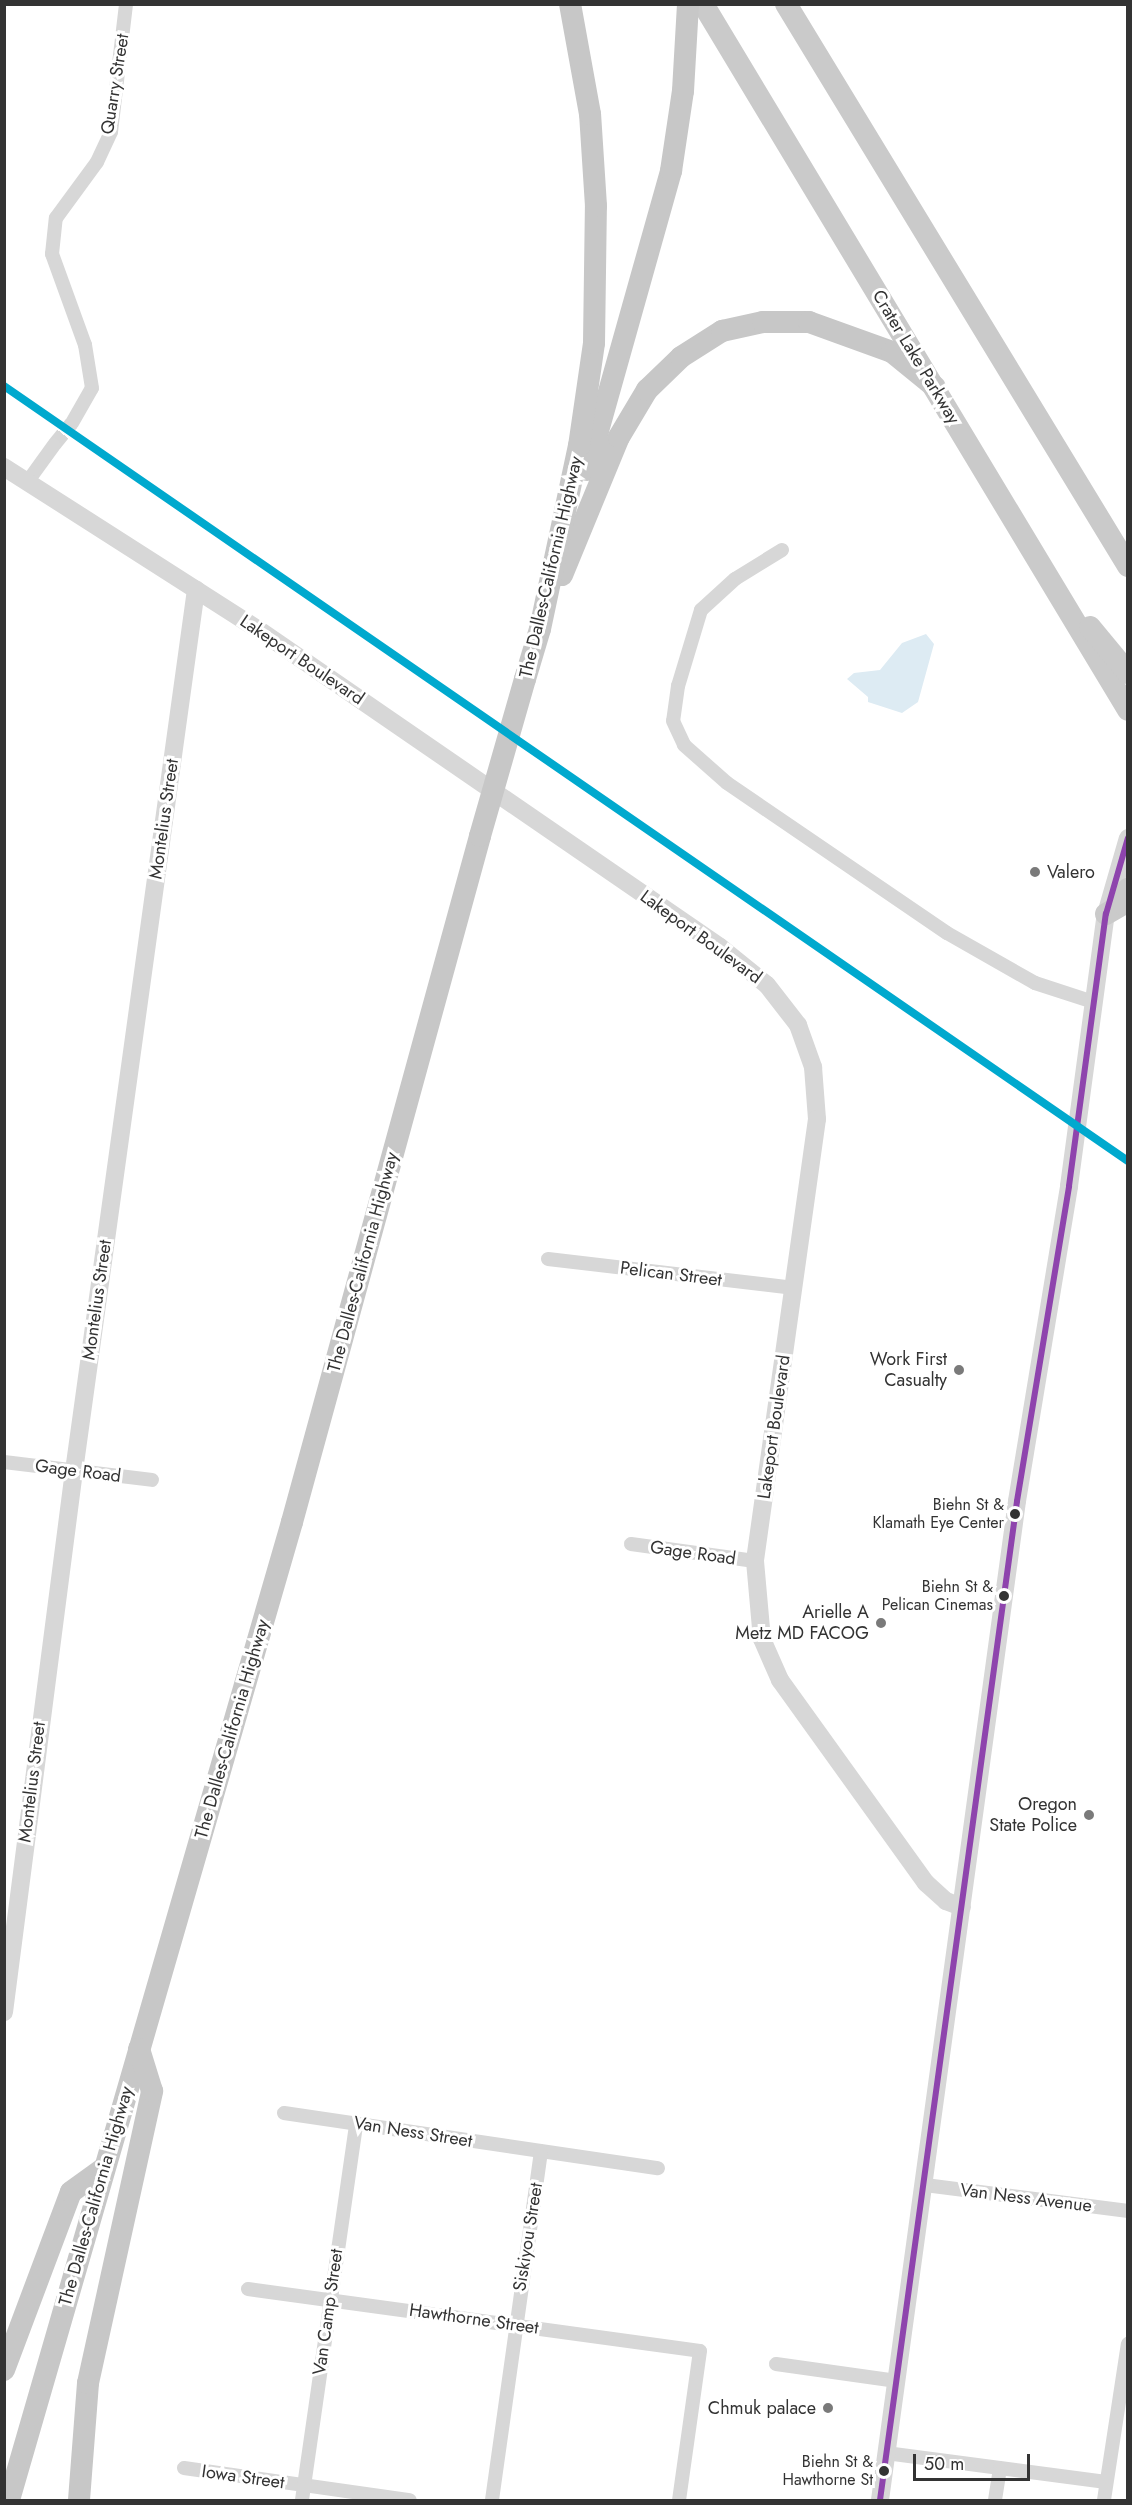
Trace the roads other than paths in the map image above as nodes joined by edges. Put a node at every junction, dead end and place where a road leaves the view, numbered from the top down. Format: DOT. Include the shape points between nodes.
graph roads {
  1 [pos="126,4"];
  2 [pos="570,4"];
  3 [pos="688,4"];
  4 [pos="703,4"];
  5 [pos="786,4"];
  6 [pos="935,387"];
  7 [pos="72,423"];
  8 [pos="54,445"];
  9 [pos="4,467"];
  10 [pos="28,481"];
  11 [pos="782,550"];
  12 [pos="1128,566"];
  13 [pos="196,589"];
  14 [pos="1062,602"];
  15 [pos="540,629"];
  16 [pos="1128,673"];
  17 [pos="1128,710"];
  18 [pos="1128,838"];
  19 [pos="1128,889"];
  20 [pos="1106,914"];
  21 [pos="1093,1002"];
  22 [pos="548,1259"];
  23 [pos="794,1288"];
  24 [pos="4,1462"];
  25 [pos="74,1471"];
  26 [pos="152,1480"];
  27 [pos="631,1544"];
  28 [pos="755,1562"];
  29 [pos="962,1906"];
  30 [pos="4,2012"];
  31 [pos="139,2049"];
  32 [pos="284,2113"];
  33 [pos="356,2123"];
  34 [pos="541,2151"];
  35 [pos="658,2168"];
  36 [pos="103,2169"];
  37 [pos="925,2185"];
  38 [pos="1128,2211"];
  39 [pos="248,2289"];
  40 [pos="330,2299"];
  41 [pos="515,2324"];
  42 [pos="1128,2344"];
  43 [pos="776,2364"];
  44 [pos="4,2370"];
  45 [pos="897,2381"];
  46 [pos="886,2453"];
  47 [pos="184,2468"];
  48 [pos="1000,2468"];
  49 [pos="1106,2482"];
  50 [pos="304,2485"];
  51 [pos="9,2500"];
  52 [pos="79,2500"];
  53 [pos="302,2500"];
  54 [pos="410,2500"];
  55 [pos="492,2500"];
  56 [pos="679,2500"];
  57 [pos="880,2500"];
  58 [pos="995,2500"];
  59 [pos="1104,2500"];
  1 -- 7 [label="street, Quarry Street" via="111,132 97,162 56,218 52,254 85,345 92,388"];
  2 -- 15 [label="highway, The Dalles-California Highway" via="590,114 596,194 594,343 579,446"];
  3 -- 15 [label="highway" via="683,92 671,171"];
  4 -- 6 [label="main road, Crater Lake Parkway"];
  5 -- 12 [label="main road"];
  6 -- 14 [label="main road, Crater Lake Parkway"];
  6 -- 15 [label="highway" via="892,352 809,322 763,322 722,331 681,357 646,390 619,436"];
  8 -- 10 [label="street"];
  9 -- 10 [label="street, Lakeport Boulevard"];
  10 -- 13 [label="street, Lakeport Boulevard"];
  11 -- 21 [label="street" via="735,579 701,610 678,686 673,721 684,744 727,783 947,933 1035,983"];
  13 -- 23 [label="street, Lakeport Boulevard" via="700,934 767,984 798,1025 813,1067 817,1119"];
  13 -- 25 [label="street, Montelius Street"];
  14 -- 16 [label="main road" via="1095,631"];
  14 -- 17 [label="main road, Crater Lake Parkway"];
  15 -- 31 [label="highway, The Dalles-California Highway, bridge" via="292,1522"];
  18 -- 20 [label="street"];
  19 -- 20 [label="main road" via="1123,904"];
  20 -- 21 [label="street"];
  21 -- 29 [label="street" via="1070,1186 1017,1501"];
  22 -- 23 [label="street, Pelican Street"];
  23 -- 28 [label="street, Lakeport Boulevard"];
  24 -- 25 [label="street, Gage Road"];
  25 -- 26 [label="street, Gage Road"];
  25 -- 30 [label="street, Montelius Street"];
  27 -- 28 [label="street, Gage Road"];
  28 -- 29 [label="street, Lakeport Boulevard" via="762,1638 780,1680 926,1883 937,1896"];
  29 -- 37 [label="street"];
  31 -- 36 [label="highway, The Dalles-California Highway"];
  31 -- 52 [label="highway" via="152,2091 88,2383"];
  32 -- 33 [label="street, Van Ness Street"];
  33 -- 34 [label="street, Van Ness Street"];
  33 -- 40 [label="street, Van Camp Street"];
  34 -- 35 [label="street"];
  34 -- 41 [label="street, Siskiyou Street"];
  36 -- 44 [label="highway" via="71,2192"];
  36 -- 51 [label="highway, The Dalles-California Highway"];
  37 -- 38 [label="street, Van Ness Avenue"];
  37 -- 45 [label="street"];
  39 -- 40 [label="street, Hawthorne Street"];
  40 -- 41 [label="street, Hawthorne Street"];
  40 -- 50 [label="street, Van Camp Street"];
  41 -- 55 [label="street, Siskiyou Street"];
  41 -- 56 [label="street, Hawthorne Street" via="700,2351"];
  42 -- 49 [label="street"];
  43 -- 45 [label="street"];
  45 -- 46 [label="street"];
  46 -- 48 [label="street"];
  46 -- 57 [label="street"];
  47 -- 50 [label="street, Iowa Street"];
  48 -- 49 [label="street"];
  48 -- 58 [label="street"];
  49 -- 59 [label="street"];
  50 -- 53 [label="street, Van Camp Street"];
  50 -- 54 [label="street, Iowa Street"];
}
